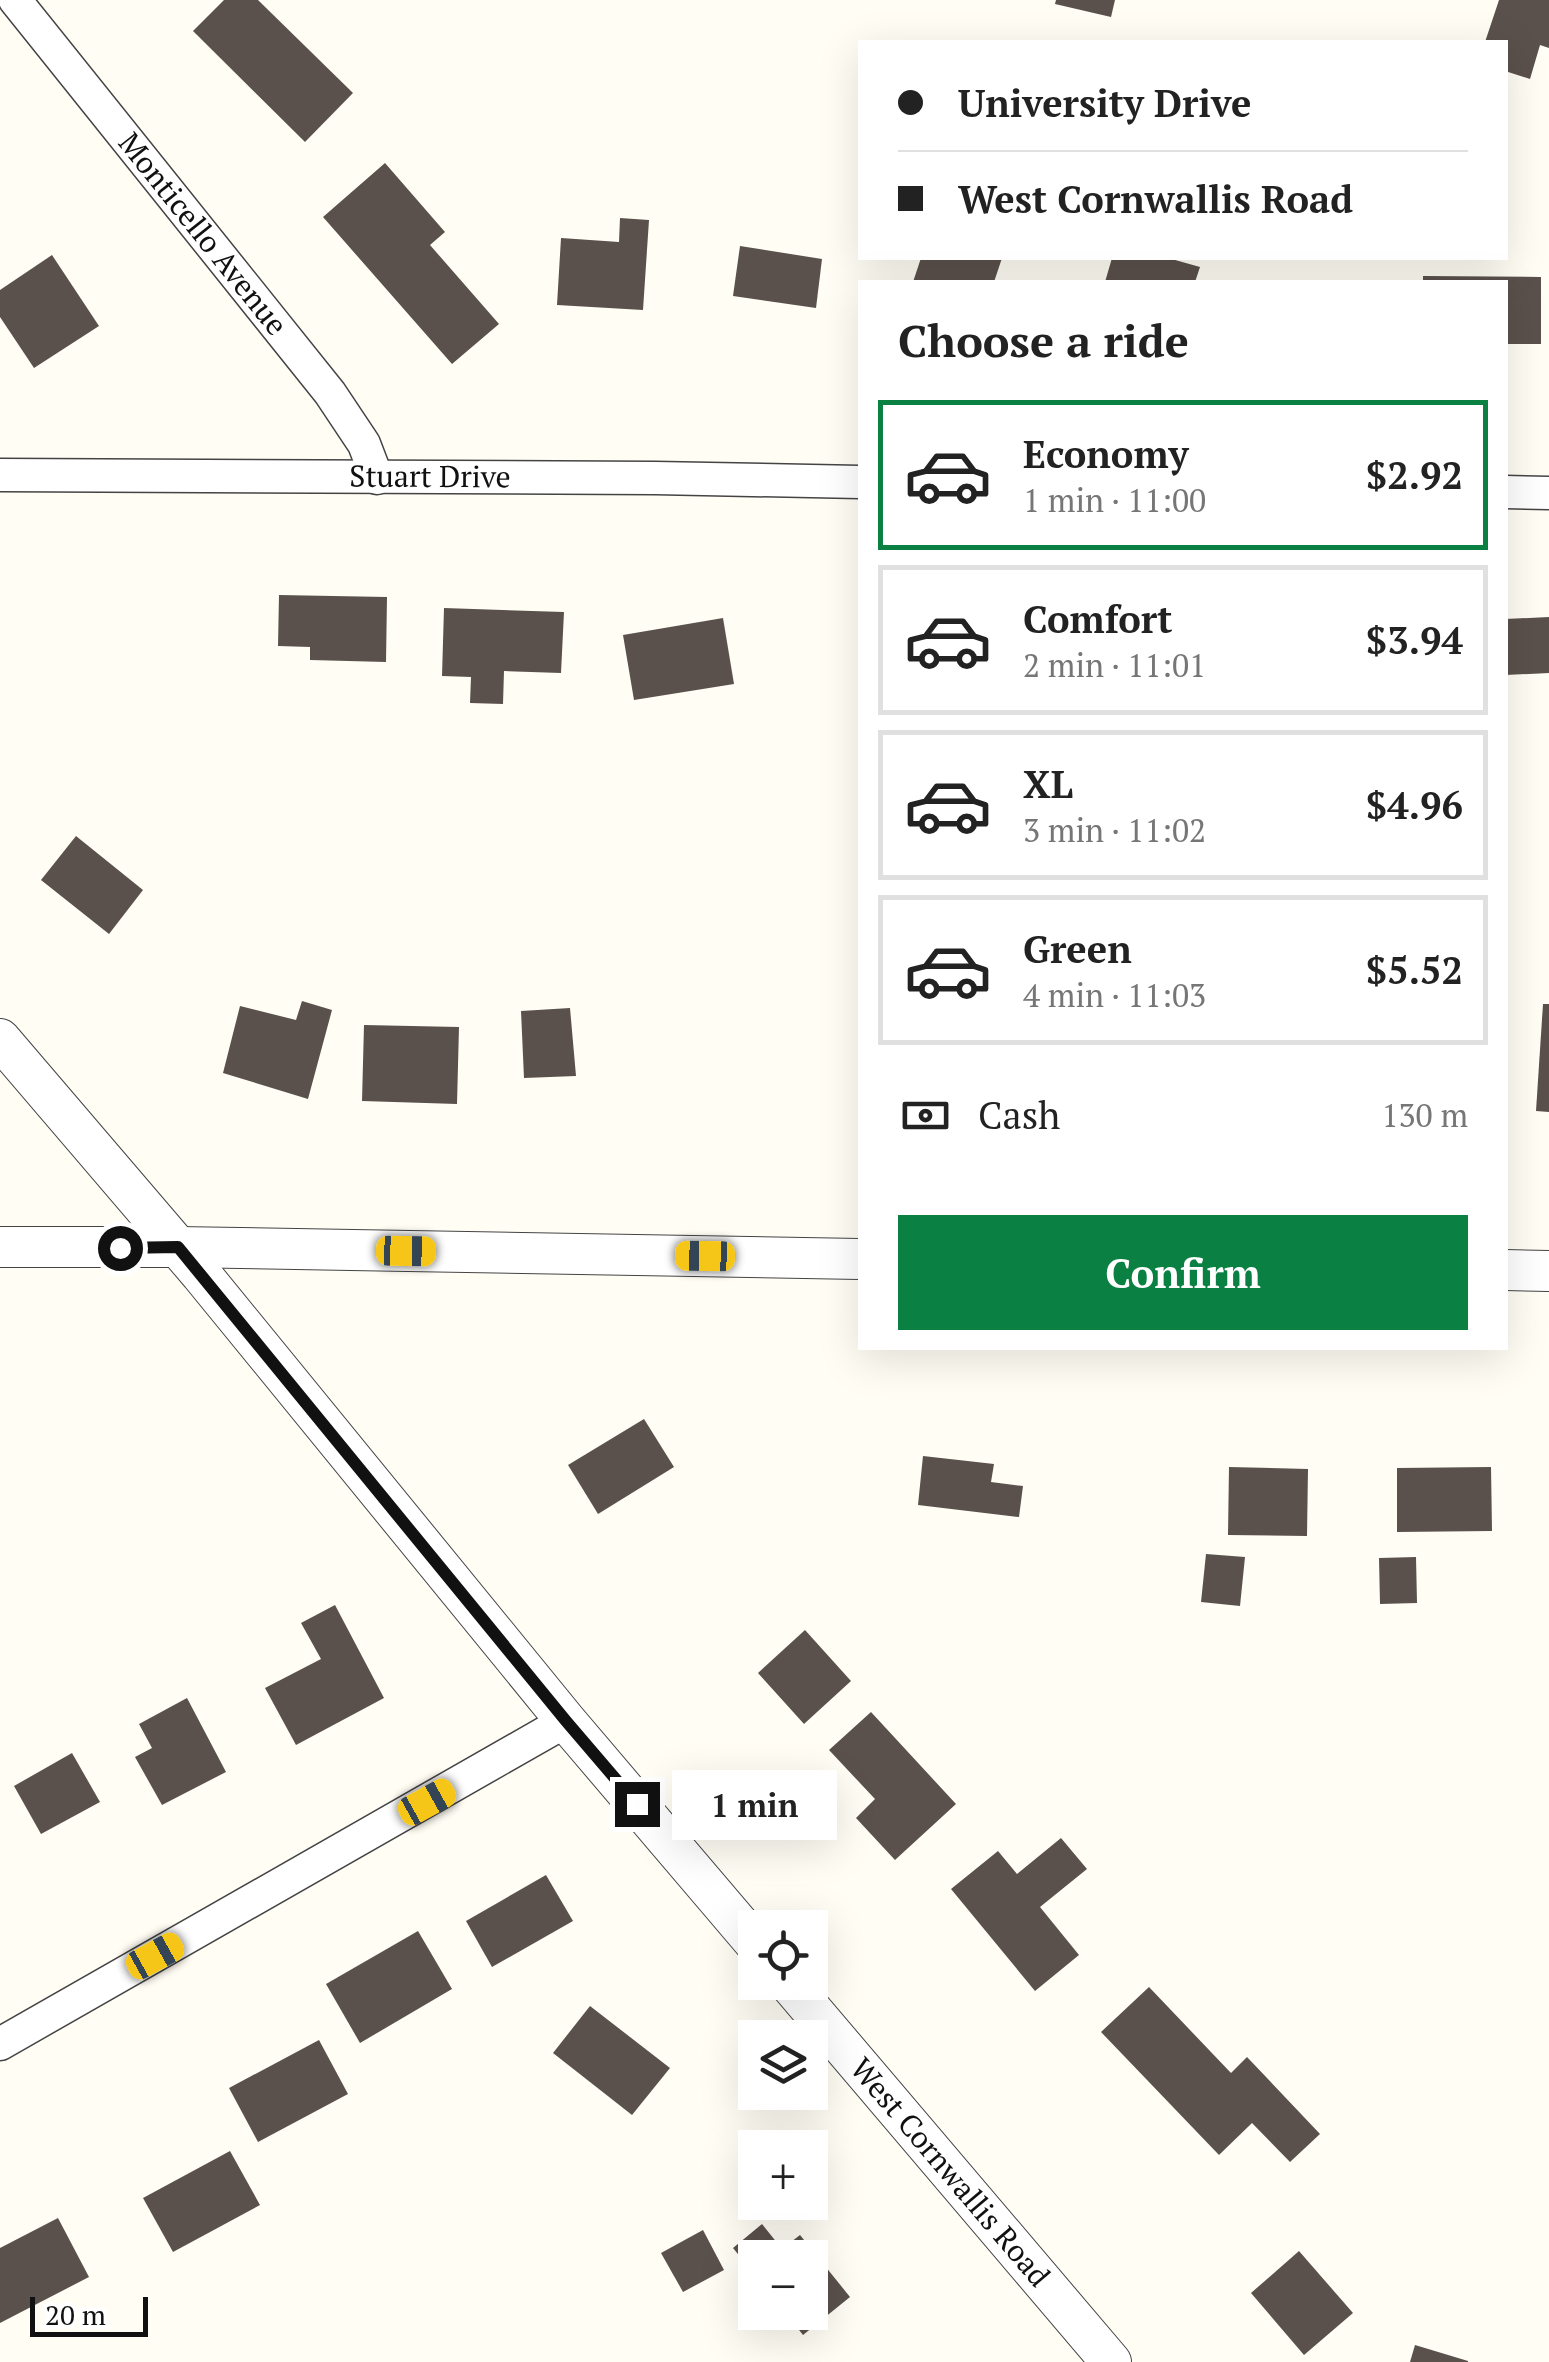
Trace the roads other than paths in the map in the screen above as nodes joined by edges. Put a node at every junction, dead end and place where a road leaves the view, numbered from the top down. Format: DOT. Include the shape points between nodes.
graph roads {
  1 [pos="16,0"];
  2 [pos="0,474"];
  3 [pos="378,478"];
  4 [pos="858,482"];
  5 [pos="1508,492"];
  6 [pos="1549,493"];
  7 [pos="0,1039"];
  8 [pos="0,1247"];
  9 [pos="178,1247"];
  10 [pos="858,1258"];
  11 [pos="1508,1270"];
  12 [pos="1549,1271"];
  13 [pos="566,1721"];
  14 [pos="738,1924"];
  15 [pos="803,2000"];
  16 [pos="0,2044"];
  17 [pos="1112,2362"];
  1 -- 3 [label="street, Monticello Avenue" via="330,393"];
  2 -- 3 [label="street, Stuart Drive"];
  3 -- 4 [label="street, Stuart Drive"];
  5 -- 6 [label="street"];
  7 -- 9 [label="street"];
  8 -- 9 [label="street"];
  9 -- 10 [label="street"];
  9 -- 13 [label="street"];
  11 -- 12 [label="street"];
  13 -- 14 [label="street"];
  13 -- 16 [label="street"];
  15 -- 17 [label="street, West Cornwallis Road"];
}
